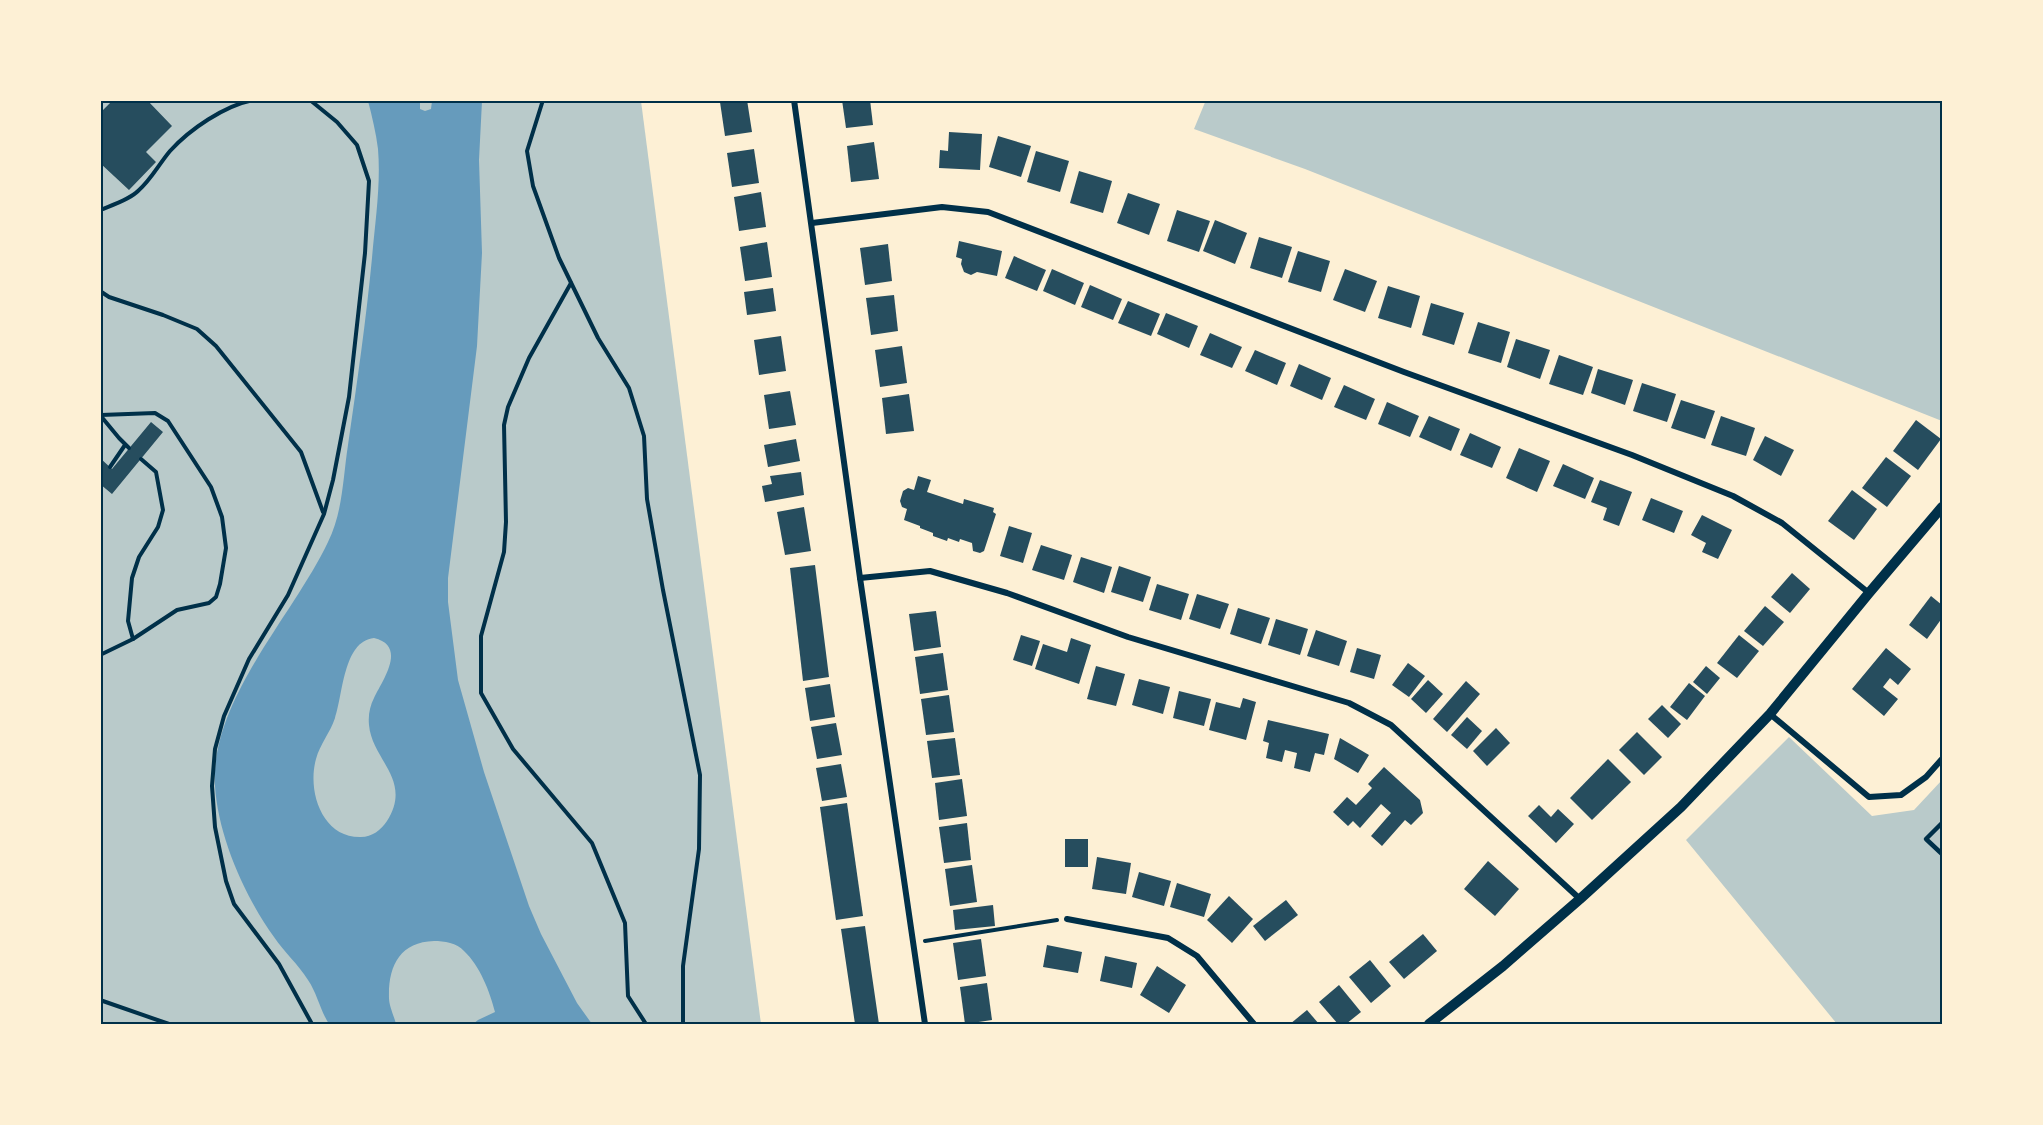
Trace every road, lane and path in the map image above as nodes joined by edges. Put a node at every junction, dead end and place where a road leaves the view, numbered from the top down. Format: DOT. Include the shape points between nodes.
graph roads {
  1 [pos="253,100"];
  2 [pos="277,100"];
  3 [pos="300,100"];
  4 [pos="310,100"];
  5 [pos="543,100"];
  6 [pos="794,100"];
  7 [pos="100,210"];
  8 [pos="812,223"];
  9 [pos="571,282"];
  10 [pos="100,291"];
  11 [pos="101,415"];
  12 [pos="141,459"];
  13 [pos="110,467"];
  14 [pos="1942,507"];
  15 [pos="324,514"];
  16 [pos="860,578"];
  17 [pos="1869,593"];
  18 [pos="133,639"];
  19 [pos="100,655"];
  20 [pos="1770,714"];
  21 [pos="1942,759"];
  22 [pos="1942,823"];
  23 [pos="1942,854"];
  24 [pos="1580,899"];
  25 [pos="1066,919"];
  26 [pos="913,943"];
  27 [pos="100,1000"];
  28 [pos="169,1024"];
  29 [pos="312,1024"];
  30 [pos="646,1024"];
  31 [pos="683,1024"];
  32 [pos="925,1024"];
  33 [pos="1254,1024"];
  34 [pos="1429,1024"];
  1 -- 7 [label="path" via="216,116 189,134 138,192"];
  2 -- 3 [label="path"];
  4 -- 15 [label="path" via="357,145 369,181 349,397"];
  5 -- 9 [label="path" via="527,151 533,186"];
  6 -- 8 [label="street"];
  8 -- 16 [label="street"];
  8 -- 17 [label="street" via="942,207 988,212 1733,496 1782,523"];
  9 -- 30 [label="path" via="529,358 504,425 504,552 481,636 481,693 513,749 592,843 625,924 628,996"];
  9 -- 31 [label="path" via="628,388 644,436 647,499 700,775 699,849 683,966"];
  10 -- 15 [label="path" via="197,329 216,346 301,452"];
  11 -- 13 [label="path" via="127,446"];
  11 -- 18 [label="path" via="155,413 168,421 211,487 225,534 224,566 216,597 209,603 177,610"];
  12 -- 18 [label="path" via="156,472 163,510 132,578 128,621"];
  14 -- 17 [label="street"];
  15 -- 29 [label="path" via="288,595 230,699 212,767 215,826 234,904 279,964"];
  16 -- 24 [label="street" via="930,572 1349,703 1391,726"];
  16 -- 26 [label="street"];
  17 -- 20 [label="street"];
  18 -- 19 [label="path"];
  20 -- 21 [label="street" via="1869,797 1901,795"];
  20 -- 24 [label="street" via="1681,807"];
  22 -- 23 [label="lane" via="1926,839"];
  24 -- 34 [label="street"];
  25 -- 26 [label="path"];
  25 -- 33 [label="street" via="1168,938 1197,956"];
  26 -- 32 [label="street"];
  27 -- 28 [label="path"];
}
